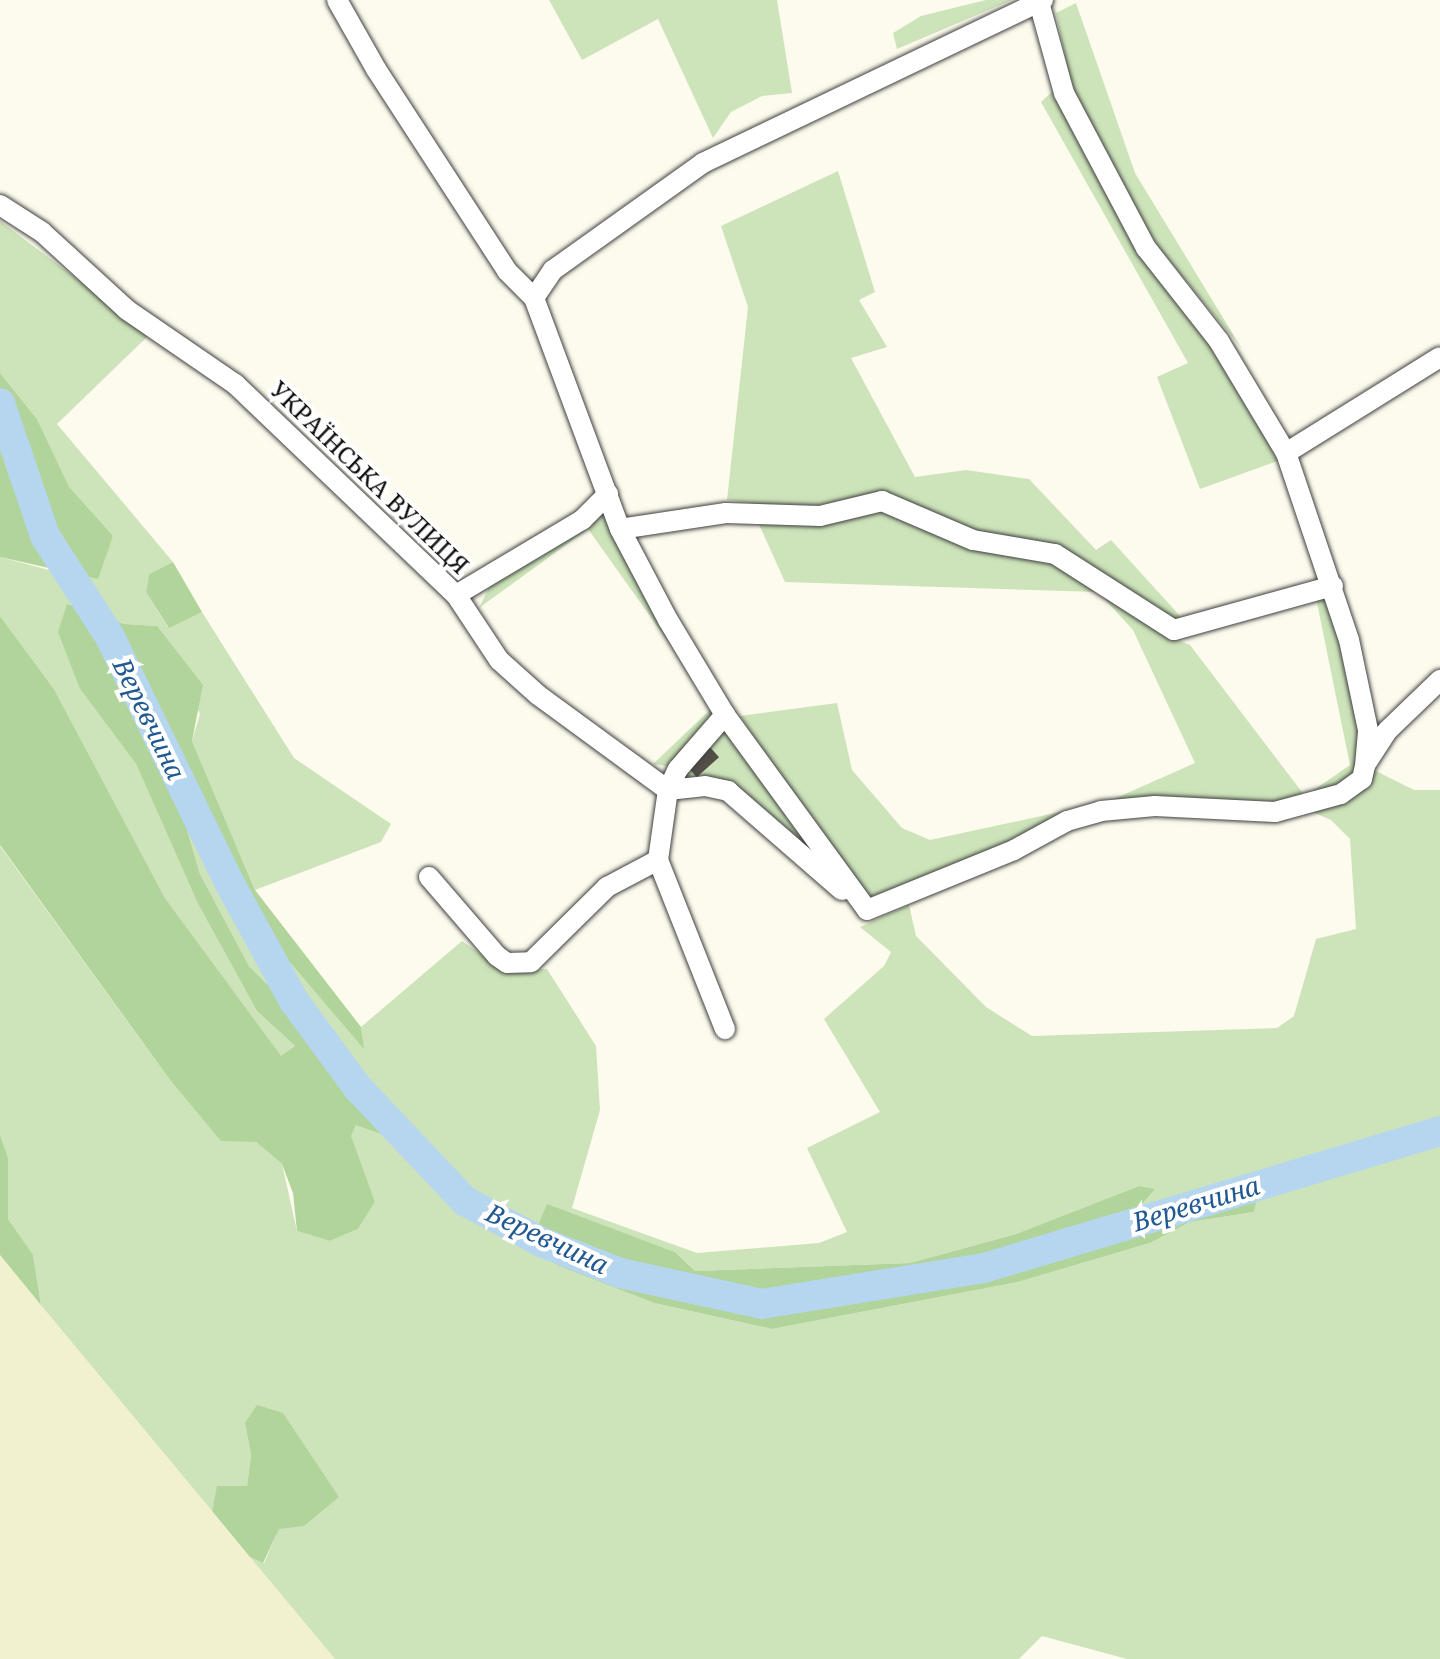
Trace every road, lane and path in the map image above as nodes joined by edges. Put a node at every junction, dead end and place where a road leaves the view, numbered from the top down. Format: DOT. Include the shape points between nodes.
graph roads {
  1 [pos="337,0"];
  2 [pos="1041,1"];
  3 [pos="0,205"];
  4 [pos="534,298"];
  5 [pos="1440,357"];
  6 [pos="1286,453"];
  7 [pos="608,494"];
  8 [pos="620,529"];
  9 [pos="1333,586"];
  10 [pos="456,595"];
  11 [pos="1440,680"];
  12 [pos="725,715"];
  13 [pos="1363,772"];
  14 [pos="668,790"];
  15 [pos="658,860"];
  16 [pos="429,877"];
  17 [pos="867,910"];
  18 [pos="725,1029"];
  1 -- 4 [label="street" via="507,271"];
  2 -- 4 [label="street" via="703,163 553,270"];
  2 -- 6 [label="street" via="1064,93 1146,248 1219,341"];
  3 -- 10 [label="street, УКРАЇНСЬКА ВУЛИЦЯ" via="42,232 127,310 235,384"];
  4 -- 7 [label="street"];
  5 -- 6 [label="street"];
  6 -- 9 [label="street"];
  7 -- 8 [label="street"];
  7 -- 10 [label="street" via="582,520"];
  8 -- 9 [label="street" via="726,513 820,516 882,501 973,540 1055,554 1174,630"];
  8 -- 12 [label="street"];
  9 -- 13 [label="street" via="1368,730"];
  10 -- 14 [label="street, УКРАЇНСЬКА ВУЛИЦЯ" via="499,660"];
  11 -- 13 [label="street" via="1387,731"];
  12 -- 14 [label="street" via="678,769"];
  12 -- 17 [label="street"];
  13 -- 17 [label="street" via="1341,794 1275,812 1155,806 1101,811 1067,821 1014,850"];
  14 -- 15 [label="street"];
  14 -- 17 [label="street" via="705,786 728,791"];
  15 -- 16 [label="street" via="607,887 538,958 507,963"];
  15 -- 18 [label="street"];
}
